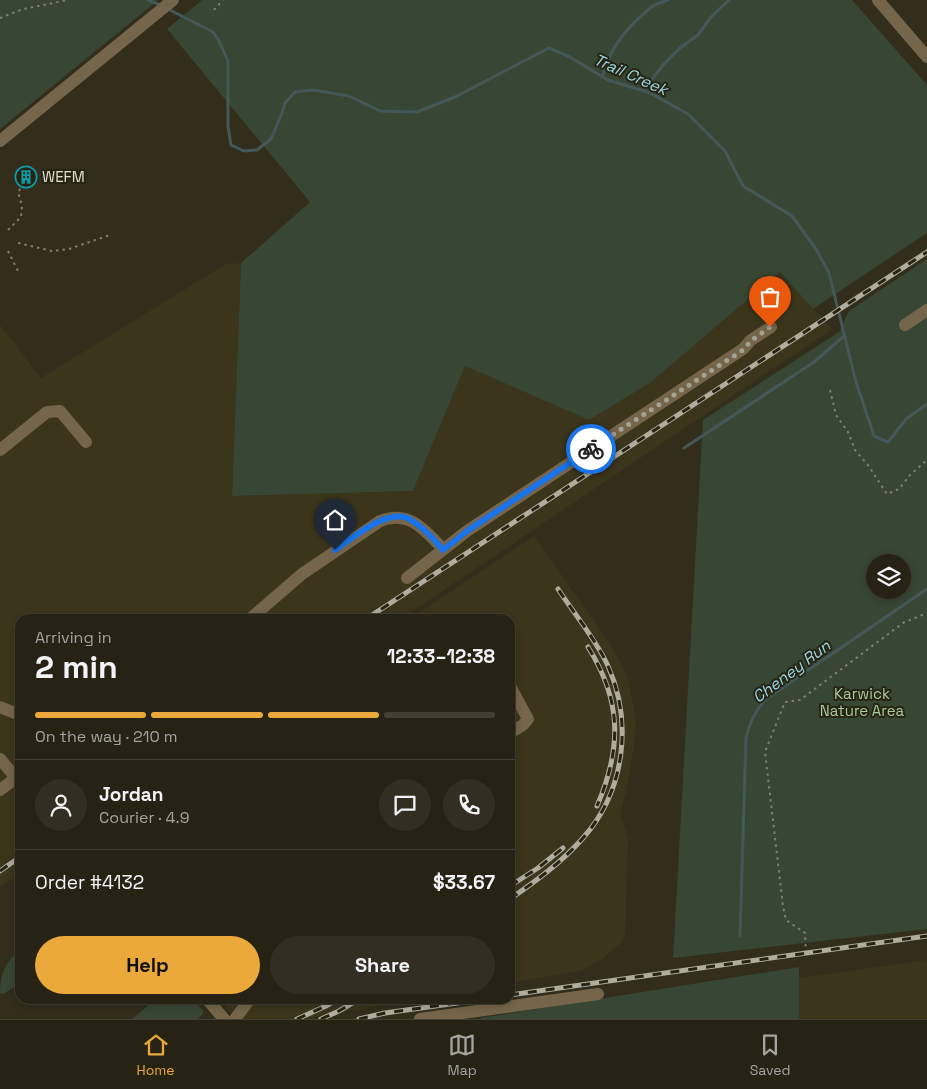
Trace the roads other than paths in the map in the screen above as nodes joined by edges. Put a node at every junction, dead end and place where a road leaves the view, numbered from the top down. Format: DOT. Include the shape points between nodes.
graph roads {
  1 [pos="173,0"];
  2 [pos="878,0"];
  3 [pos="927,57"];
  4 [pos="0,141"];
  5 [pos="927,310"];
  6 [pos="905,325"];
  7 [pos="770,327"];
  8 [pos="86,442"];
  9 [pos="0,450"];
  10 [pos="443,550"];
  11 [pos="407,578"];
  12 [pos="256,614"];
  13 [pos="515,695"];
  14 [pos="0,707"];
  15 [pos="15,714"];
  16 [pos="515,731"];
  17 [pos="0,759"];
  18 [pos="15,776"];
  19 [pos="15,779"];
  20 [pos="0,790"];
  21 [pos="598,994"];
  22 [pos="211,1004"];
  23 [pos="246,1004"];
  24 [pos="224,1019"];
  25 [pos="235,1019"];
  26 [pos="420,1019"];
  1 -- 4 [label="street"];
  2 -- 3 [label="street"];
  5 -- 6 [label="street"];
  7 -- 10 [label="street" via="743,350"];
  8 -- 9 [label="street" via="60,411 47,412"];
  10 -- 11 [label="street"];
  10 -- 12 [label="street" via="411,520 390,517 322,559"];
  13 -- 16 [label="street" via="528,719"];
  14 -- 15 [label="street"];
  17 -- 18 [label="street, bridge"];
  19 -- 20 [label="street"];
  21 -- 26 [label="street"];
  22 -- 24 [label="street"];
  23 -- 25 [label="street"];
}
